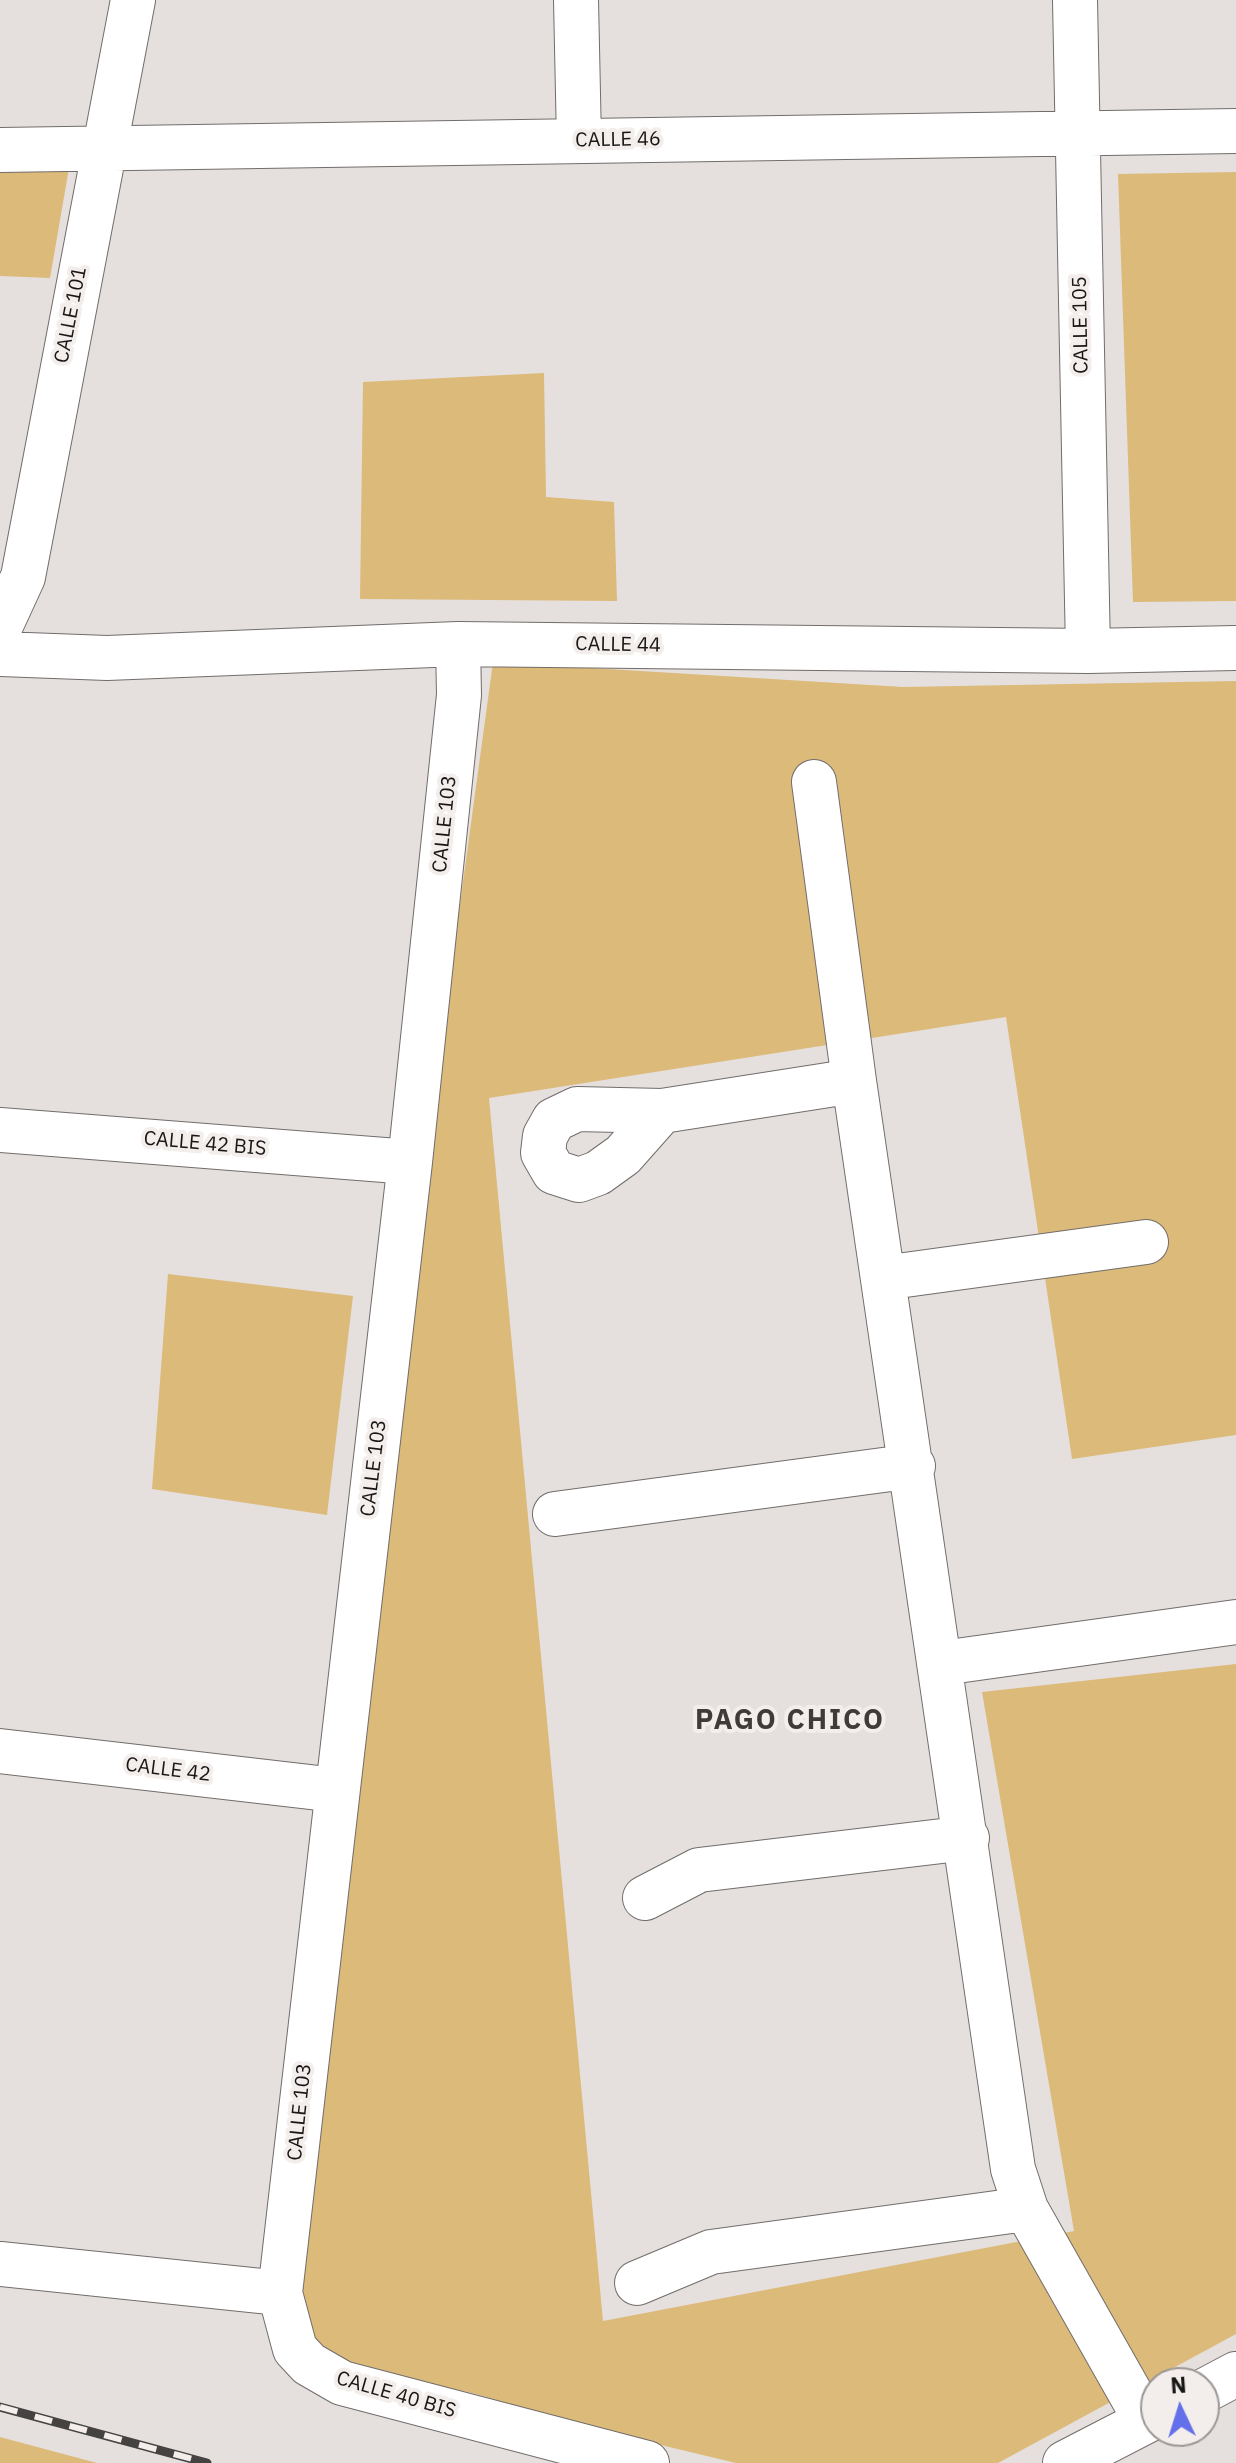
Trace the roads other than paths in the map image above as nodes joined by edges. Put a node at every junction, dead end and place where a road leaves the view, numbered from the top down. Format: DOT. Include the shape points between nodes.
graph roads {
  1 [pos="133,0"];
  2 [pos="576,0"];
  3 [pos="1075,0"];
  4 [pos="1236,131"];
  5 [pos="1077,133"];
  6 [pos="579,141"];
  7 [pos="103,147"];
  8 [pos="0,150"];
  9 [pos="0,627"];
  10 [pos="458,644"];
  11 [pos="1236,648"];
  12 [pos="1088,651"];
  13 [pos="0,654"];
  14 [pos="814,782"];
  15 [pos="854,1081"];
  16 [pos="662,1111"];
  17 [pos="0,1130"];
  18 [pos="410,1162"];
  19 [pos="1146,1242"];
  20 [pos="883,1278"];
  21 [pos="913,1466"];
  22 [pos="555,1514"];
  23 [pos="1236,1622"];
  24 [pos="942,1663"];
  25 [pos="0,1751"];
  26 [pos="336,1790"];
  27 [pos="967,1838"];
  28 [pos="645,1898"];
  29 [pos="1026,2209"];
  30 [pos="0,2264"];
  31 [pos="637,2283"];
  32 [pos="280,2293"];
  33 [pos="1140,2400"];
  34 [pos="1140,2424"];
  35 [pos="647,2463"];
  36 [pos="1065,2463"];
  1 -- 7 [label="street, CALLE 101"];
  2 -- 6 [label="street"];
  3 -- 5 [label="street, CALLE 105"];
  4 -- 5 [label="street, CALLE 46"];
  5 -- 6 [label="street, CALLE 46"];
  5 -- 12 [label="street, CALLE 105"];
  6 -- 7 [label="street, CALLE 46"];
  7 -- 8 [label="street, CALLE 46"];
  7 -- 9 [label="street, CALLE 101" via="23,577"];
  10 -- 12 [label="street, CALLE 44"];
  10 -- 13 [label="street, CALLE 44" via="107,658"];
  10 -- 18 [label="street, CALLE 103" via="459,695"];
  11 -- 12 [label="street, CALLE 44"];
  14 -- 15 [label="street"];
  15 -- 16 [label="street"];
  15 -- 20 [label="street"];
  17 -- 18 [label="street, CALLE 42 BIS"];
  18 -- 26 [label="street, CALLE 103"];
  19 -- 20 [label="street"];
  20 -- 21 [label="street"];
  21 -- 22 [label="street"];
  21 -- 24 [label="street"];
  23 -- 24 [label="street"];
  24 -- 27 [label="street"];
  25 -- 26 [label="street, CALLE 42"];
  26 -- 32 [label="street, CALLE 103"];
  27 -- 28 [label="street" via="699,1870"];
  27 -- 29 [label="street" via="1013,2169"];
  29 -- 31 [label="street" via="711,2252"];
  29 -- 33 [label="street"];
  30 -- 32 [label="street"];
  32 -- 35 [label="street, CALLE 40 BIS" via="295,2349 342,2383"];
  34 -- 36 [label="street"];
}
